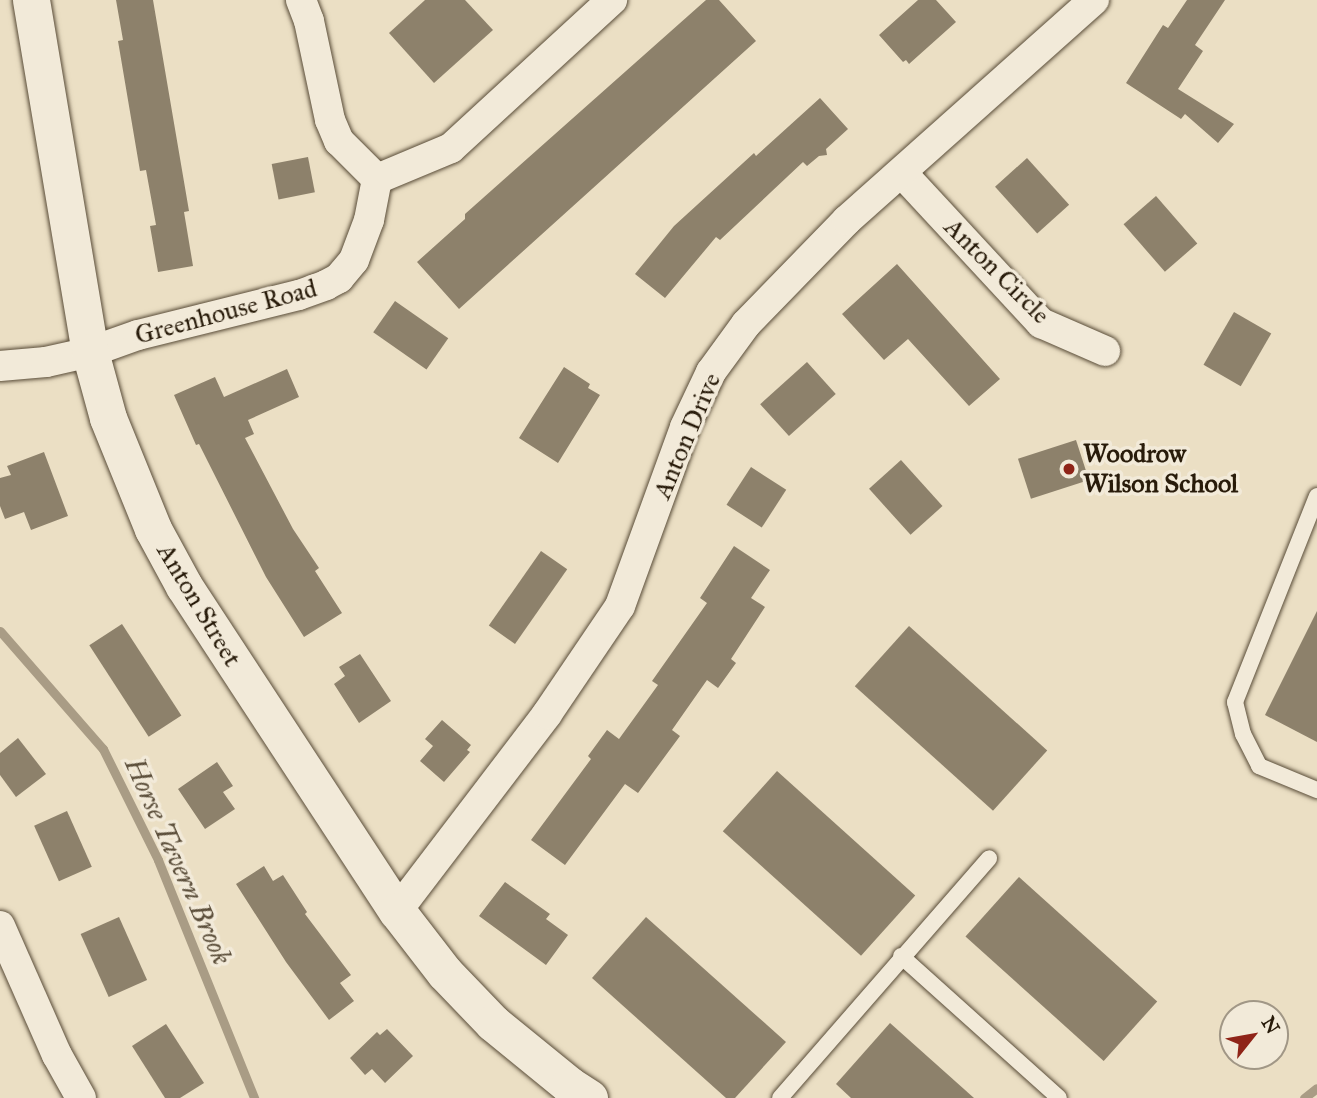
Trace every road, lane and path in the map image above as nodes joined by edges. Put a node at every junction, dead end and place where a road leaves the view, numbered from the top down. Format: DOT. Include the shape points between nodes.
graph roads {
  1 [pos="31,0"];
  2 [pos="301,0"];
  3 [pos="612,0"];
  4 [pos="1094,0"];
  5 [pos="902,173"];
  6 [pos="377,179"];
  7 [pos="1105,351"];
  8 [pos="90,352"];
  9 [pos="0,366"];
  10 [pos="1317,496"];
  11 [pos="1317,790"];
  12 [pos="989,858"];
  13 [pos="397,911"];
  14 [pos="0,926"];
  15 [pos="901,956"];
  16 [pos="81,1098"];
  17 [pos="589,1098"];
  18 [pos="780,1098"];
  19 [pos="1059,1098"];
  1 -- 8 [label="street, Anton Street"];
  2 -- 6 [label="street" via="330,120 339,141"];
  3 -- 6 [label="street" via="451,148"];
  4 -- 5 [label="street, Anton Drive"];
  5 -- 7 [label="street, Anton Circle" via="1041,323"];
  5 -- 13 [label="street, Anton Drive" via="796,270 746,324 711,372 685,427 620,606 547,714"];
  6 -- 8 [label="street, Greenhouse Road" via="369,220 354,260 339,278 299,295 138,335"];
  8 -- 9 [label="street, Greenhouse Road"];
  8 -- 13 [label="street, Anton Street" via="128,474 184,586"];
  10 -- 11 [label="lane" via="1235,702 1242,734 1259,766"];
  12 -- 15 [label="lane"];
  13 -- 17 [label="street, Anton Street" via="445,973 493,1023"];
  14 -- 16 [label="street"];
  15 -- 18 [label="lane"];
  15 -- 19 [label="lane"];
}
